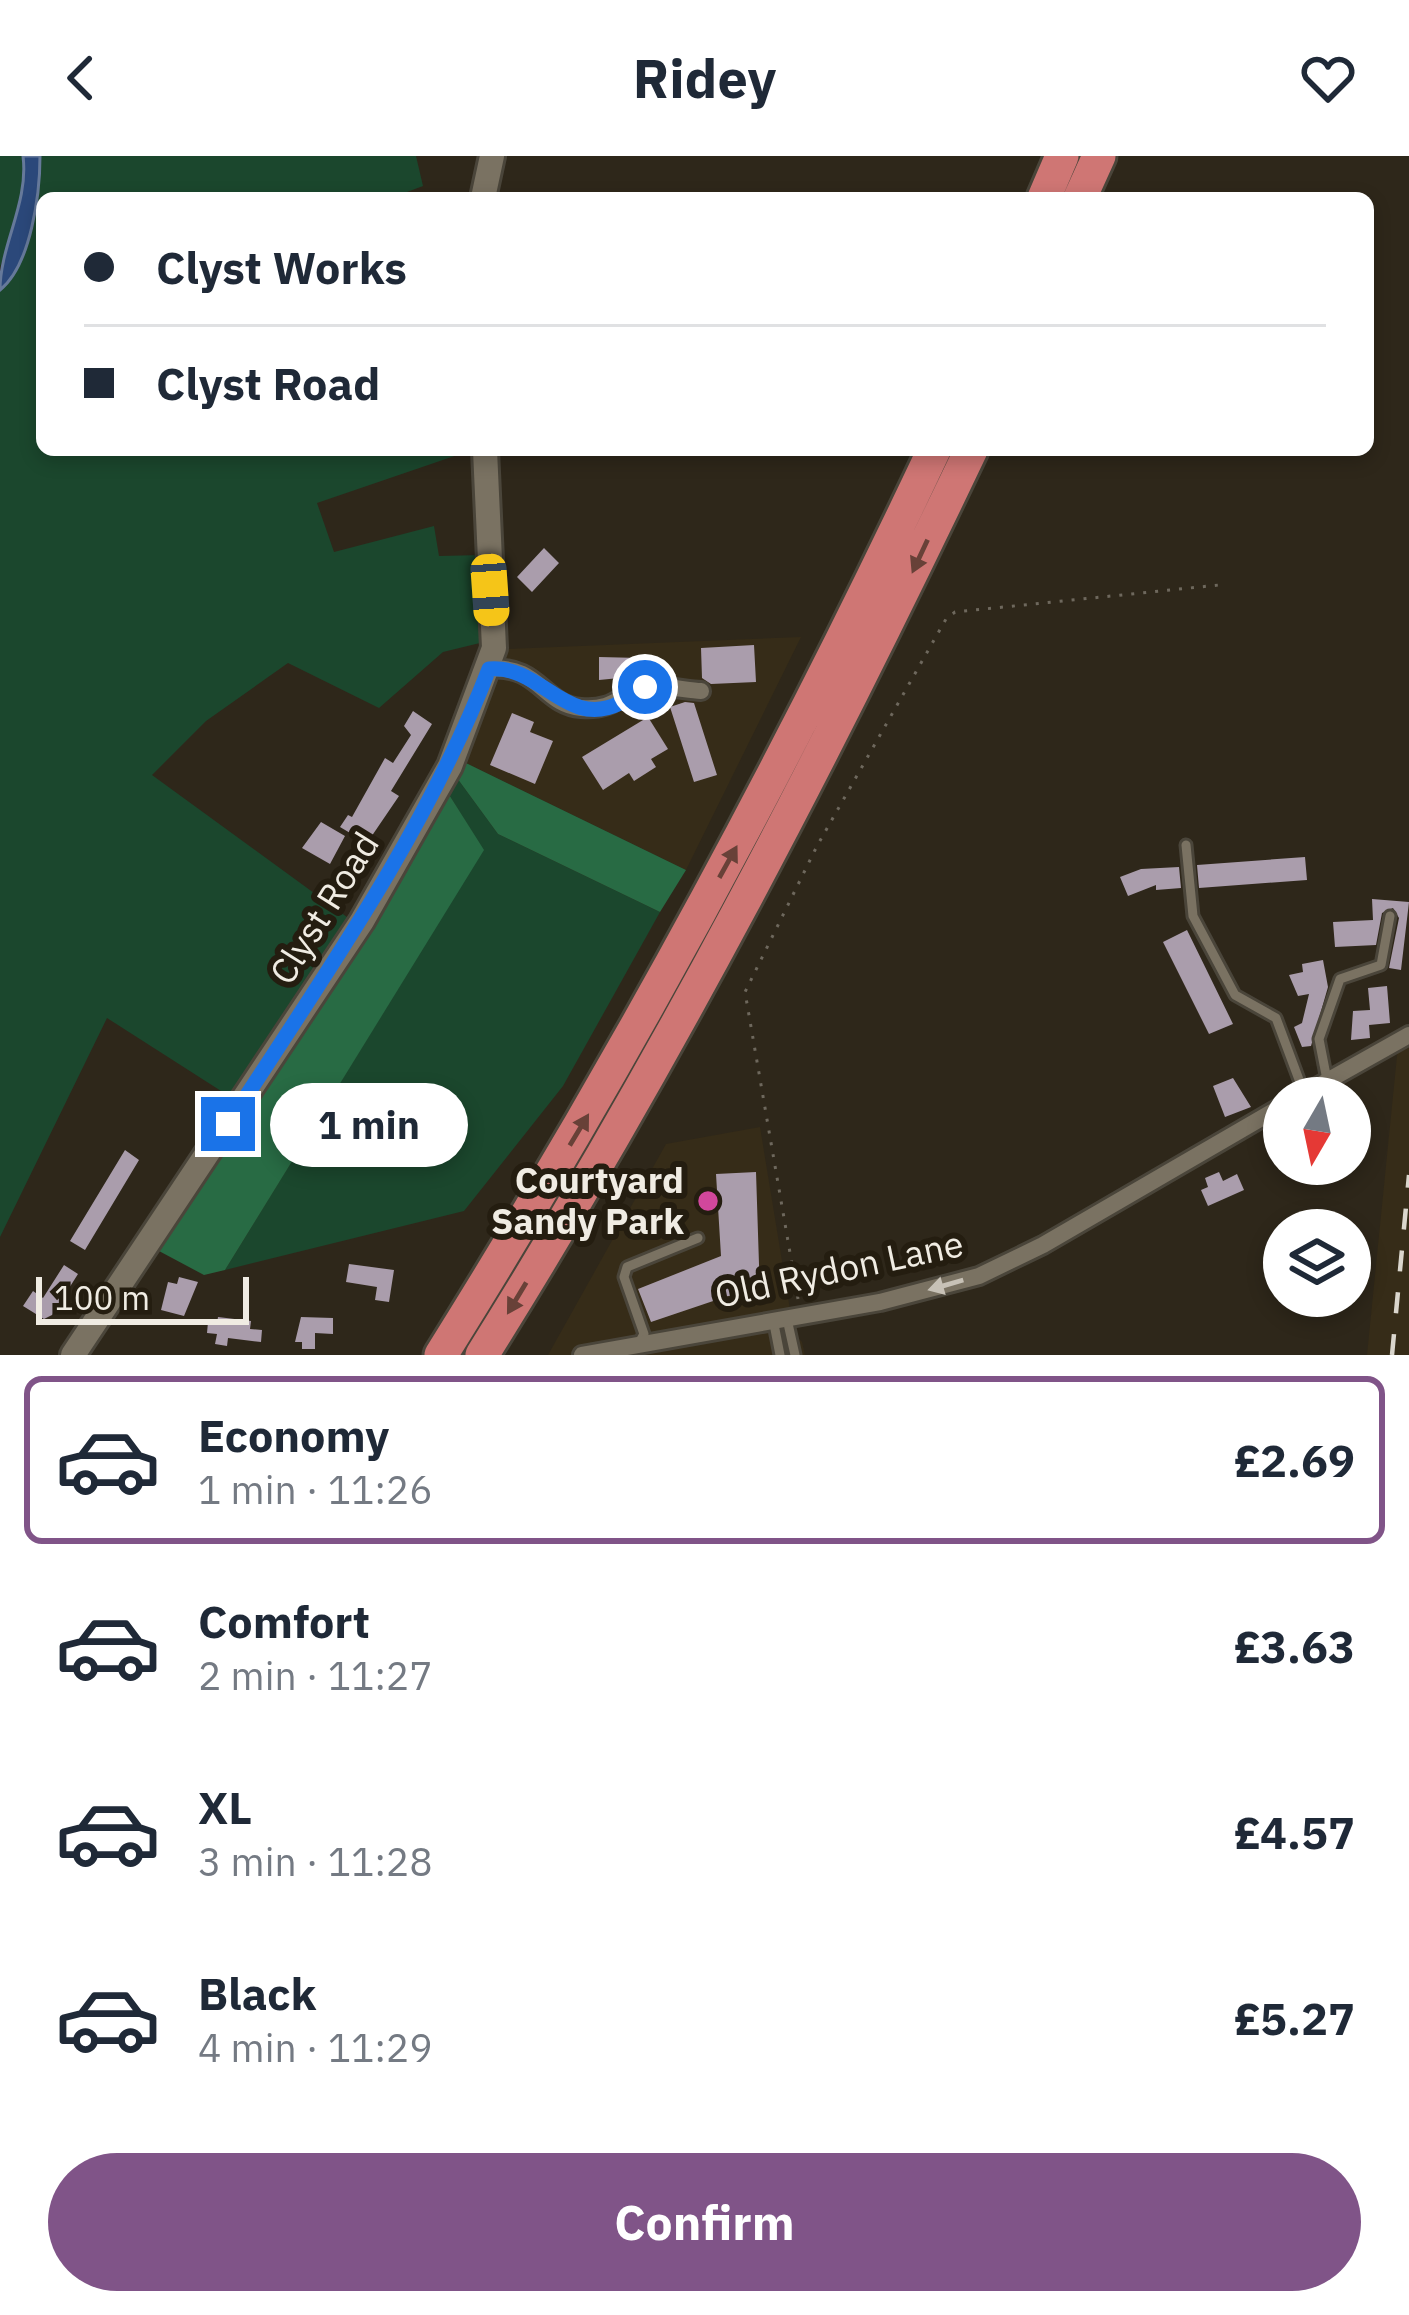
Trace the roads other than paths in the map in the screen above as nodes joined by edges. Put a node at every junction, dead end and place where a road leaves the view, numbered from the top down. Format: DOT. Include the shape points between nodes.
graph roads {
  1 [pos="492,156"];
  2 [pos="1063,156"];
  3 [pos="1099,156"];
  4 [pos="485,192"];
  5 [pos="1047,192"];
  6 [pos="1084,192"];
  7 [pos="485,456"];
  8 [pos="931,456"];
  9 [pos="968,456"];
  10 [pos="489,669"];
  11 [pos="701,691"];
  12 [pos="1186,845"];
  13 [pos="1390,916"];
  14 [pos="1409,1036"];
  15 [pos="1295,1077"];
  16 [pos="1326,1077"];
  17 [pos="1333,1077"];
  18 [pos="1263,1117"];
  19 [pos="698,1238"];
  20 [pos="793,1316"];
  21 [pos="639,1343"];
  22 [pos="444,1349"];
  23 [pos="485,1351"];
  24 [pos="73,1355"];
  25 [pos="582,1355"];
  26 [pos="780,1355"];
  27 [pos="795,1355"];
  1 -- 4 [label="street"];
  2 -- 5 [label="highway"];
  3 -- 6 [label="highway"];
  7 -- 10 [label="street, Clyst Road"];
  22 -- 8 [label="highway, one-way" via="618,1066 789,750"];
  9 -- 23 [label="highway, one-way" via="830,745 673,1036"];
  10 -- 11 [label="street" via="510,667 541,681 560,703 583,709 619,704 645,687"];
  10 -- 24 [label="street, Clyst Road" via="450,766 362,921"];
  12 -- 15 [label="lane" via="1193,916 1235,995 1276,1018"];
  13 -- 16 [label="lane" via="1381,965 1340,980 1319,1039"];
  14 -- 17 [label="street"];
  18 -- 20 [label="street, Old Rydon Lane, one-way" via="979,1276"];
  19 -- 21 [label="lane" via="627,1267 644,1334"];
  20 -- 21 [label="street, Old Rydon Lane"];
  20 -- 26 [label="lane"];
  20 -- 27 [label="lane"];
  21 -- 25 [label="street, Old Rydon Lane"];
}
